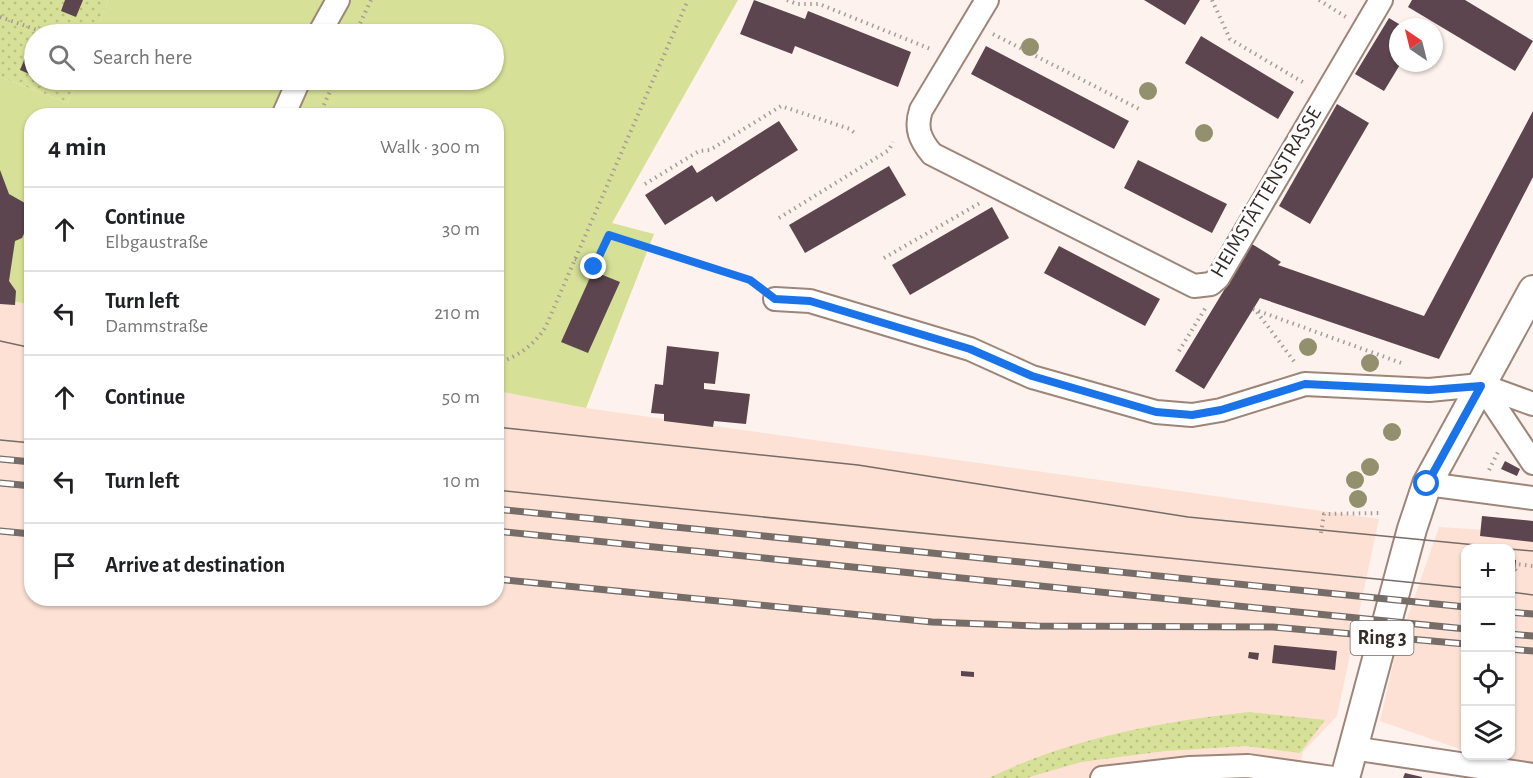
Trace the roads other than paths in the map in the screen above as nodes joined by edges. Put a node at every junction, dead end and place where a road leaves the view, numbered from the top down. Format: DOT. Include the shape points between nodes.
graph roads {
  1 [pos="338,0"];
  2 [pos="987,0"];
  3 [pos="1381,0"];
  4 [pos="325,24"];
  5 [pos="295,90"];
  6 [pos="287,108"];
  7 [pos="1533,290"];
  8 [pos="775,299"];
  9 [pos="1481,386"];
  10 [pos="1533,404"];
  11 [pos="1533,463"];
  12 [pos="1427,484"];
  13 [pos="1533,498"];
  14 [pos="1352,748"];
  15 [pos="1533,776"];
  16 [pos="1102,778"];
  17 [pos="1333,778"];
  18 [pos="1345,778"];
  1 -- 4 [label="street"];
  2 -- 3 [label="street, HEIMSTÄTTENSTRASSE" via="921,110 920,137 932,154 1202,287 1218,278"];
  5 -- 6 [label="street"];
  7 -- 9 [label="main road, Ring 3"];
  8 -- 9 [label="street" via="810,301 970,349 1032,376 1156,412 1192,415 1221,410 1305,384 1429,390"];
  9 -- 10 [label="street"];
  9 -- 11 [label="street"];
  9 -- 12 [label="main road, Ring 3"];
  12 -- 13 [label="street"];
  12 -- 14 [label="main road, Ring 3"];
  14 -- 15 [label="street"];
  14 -- 18 [label="main road, Ring 3"];
  16 -- 17 [label="street" via="1248,766"];
}
